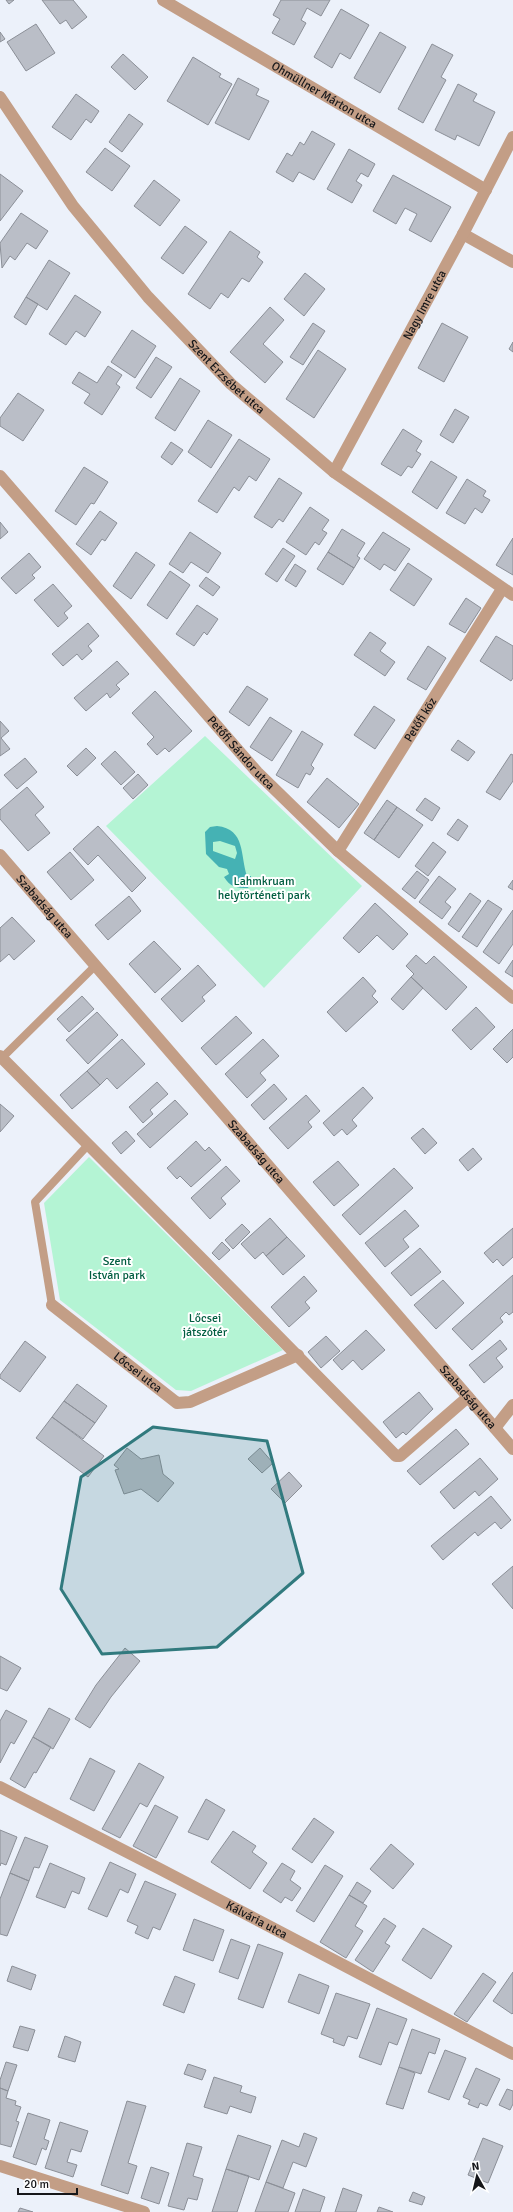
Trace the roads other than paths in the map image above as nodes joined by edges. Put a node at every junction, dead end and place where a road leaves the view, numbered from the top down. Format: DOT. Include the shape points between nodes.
graph roads {
  1 [pos="163,0"];
  2 [pos="0,97"];
  3 [pos="513,137"];
  4 [pos="486,190"];
  5 [pos="463,234"];
  6 [pos="513,262"];
  7 [pos="334,472"];
  8 [pos="0,476"];
  9 [pos="502,589"];
  10 [pos="513,595"];
  11 [pos="338,850"];
  12 [pos="0,855"];
  13 [pos="96,965"];
  14 [pos="513,998"];
  15 [pos="1,1057"];
  16 [pos="88,1145"];
  17 [pos="52,1306"];
  18 [pos="298,1355"];
  19 [pos="468,1397"];
  20 [pos="513,1405"];
  21 [pos="513,1418"];
  22 [pos="495,1428"];
  23 [pos="513,1449"];
  24 [pos="0,1787"];
  25 [pos="513,2054"];
  26 [pos="0,2166"];
  27 [pos="144,2212"];
  1 -- 4 [label="street, Ohmüllner Márton utca"];
  2 -- 7 [label="street, Szent Erzsébet utca" via="73,206 148,298 231,384"];
  3 -- 4 [label="street, Nagy Imre utca"];
  4 -- 5 [label="street, Nagy Imre utca"];
  5 -- 6 [label="street"];
  5 -- 7 [label="street, Nagy Imre utca"];
  7 -- 9 [label="street, Szent Erzsébet utca"];
  8 -- 11 [label="street, Petőfi Sándor utca" via="257,772"];
  9 -- 10 [label="street, Szent Erzsébet utca"];
  9 -- 11 [label="street, Petőfi köz"];
  11 -- 14 [label="street, Petőfi Sándor utca"];
  12 -- 13 [label="street, Szabadság utca"];
  13 -- 15 [label="lane"];
  13 -- 19 [label="street, Szabadság utca"];
  15 -- 16 [label="street"];
  16 -- 17 [label="lane, Lőcsei utca" via="35,1202"];
  16 -- 18 [label="street"];
  17 -- 18 [label="street, Lőcsei utca" via="178,1403 190,1402"];
  18 -- 19 [label="street" via="396,1456 400,1456"];
  19 -- 22 [label="street, Szabadság utca"];
  20 -- 22 [label="street"];
  21 -- 22 [label="street"];
  22 -- 23 [label="street, Szabadság utca"];
  24 -- 25 [label="street, Kálvária utca"];
  26 -- 27 [label="street"];
}
